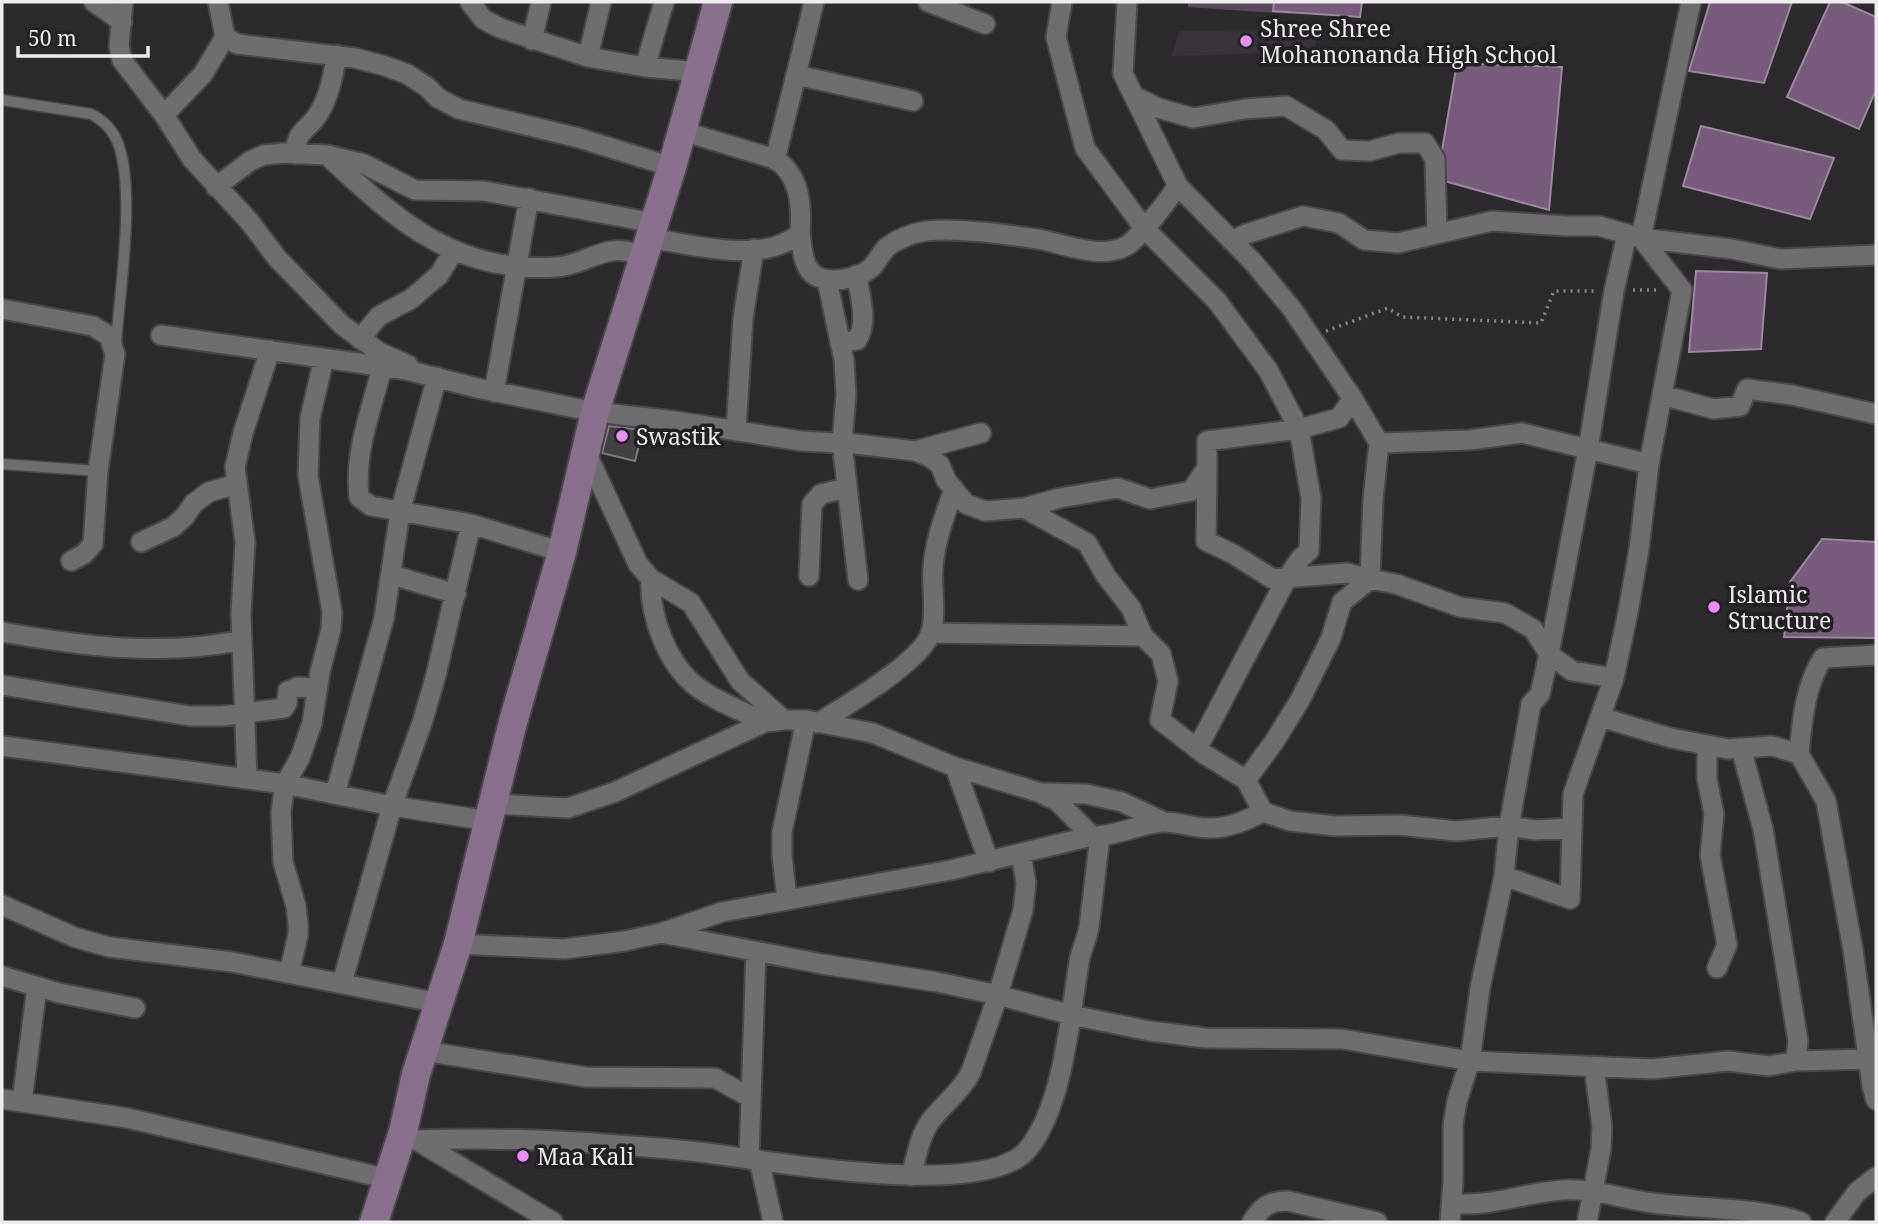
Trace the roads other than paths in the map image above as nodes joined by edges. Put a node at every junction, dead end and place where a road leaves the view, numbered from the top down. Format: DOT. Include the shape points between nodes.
graph roads {
  1 [pos="94,2"];
  2 [pos="123,2"];
  3 [pos="218,2"];
  4 [pos="470,2"];
  5 [pos="541,2"];
  6 [pos="601,2"];
  7 [pos="664,2"];
  8 [pos="718,2"];
  9 [pos="814,2"];
  10 [pos="928,2"];
  11 [pos="1062,2"];
  12 [pos="1127,2"];
  13 [pos="1691,2"];
  14 [pos="121,22"];
  15 [pos="985,24"];
  16 [pos="225,37"];
  17 [pos="532,40"];
  18 [pos="337,55"];
  19 [pos="588,57"];
  20 [pos="645,67"];
  21 [pos="700,72"];
  22 [pos="796,75"];
  23 [pos="1133,96"];
  24 [pos="2,100"];
  25 [pos="914,101"];
  26 [pos="164,115"];
  27 [pos="682,131"];
  28 [pos="295,154"];
  29 [pos="327,155"];
  30 [pos="775,160"];
  31 [pos="672,167"];
  32 [pos="1178,186"];
  33 [pos="216,187"];
  34 [pos="529,198"];
  35 [pos="1144,228"];
  36 [pos="800,233"];
  37 [pos="1437,234"];
  38 [pos="1634,236"];
  39 [pos="649,239"];
  40 [pos="1232,241"];
  41 [pos="754,249"];
  42 [pos="453,252"];
  43 [pos="1876,255"];
  44 [pos="518,267"];
  45 [pos="857,275"];
  46 [pos="827,280"];
  47 [pos="2,310"];
  48 [pos="161,335"];
  49 [pos="360,340"];
  50 [pos="840,344"];
  51 [pos="270,350"];
  52 [pos="115,354"];
  53 [pos="324,358"];
  54 [pos="382,368"];
  55 [pos="431,375"];
  56 [pos="494,392"];
  57 [pos="1662,395"];
  58 [pos="1353,399"];
  59 [pos="595,412"];
  60 [pos="1876,414"];
  61 [pos="1298,429"];
  62 [pos="736,431"];
  63 [pos="981,433"];
  64 [pos="842,443"];
  65 [pos="1379,443"];
  66 [pos="1588,449"];
  67 [pos="915,451"];
  68 [pos="586,452"];
  69 [pos="2,464"];
  70 [pos="1649,464"];
  71 [pos="1207,468"];
  72 [pos="98,471"];
  73 [pos="237,484"];
  74 [pos="847,488"];
  75 [pos="954,489"];
  76 [pos="1024,509"];
  77 [pos="400,512"];
  78 [pos="471,524"];
  79 [pos="141,541"];
  80 [pos="562,552"];
  81 [pos="71,561"];
  82 [pos="392,575"];
  83 [pos="809,576"];
  84 [pos="1287,578"];
  85 [pos="651,579"];
  86 [pos="1370,579"];
  87 [pos="858,580"];
  88 [pos="456,594"];
  89 [pos="2,632"];
  90 [pos="931,633"];
  91 [pos="1143,636"];
  92 [pos="242,640"];
  93 [pos="1549,654"];
  94 [pos="1876,655"];
  95 [pos="1614,678"];
  96 [pos="2,685"];
  97 [pos="317,688"];
  98 [pos="245,713"];
  99 [pos="1601,718"];
  100 [pos="774,721"];
  101 [pos="812,722"];
  102 [pos="1707,745"];
  103 [pos="2,746"];
  104 [pos="1741,748"];
  105 [pos="1197,749"];
  106 [pos="1799,754"];
  107 [pos="955,766"];
  108 [pos="247,779"];
  109 [pos="1246,780"];
  110 [pos="285,783"];
  111 [pos="1038,792"];
  112 [pos="335,794"];
  113 [pos="392,806"];
  114 [pos="1263,811"];
  115 [pos="492,812"];
  116 [pos="1164,822"];
  117 [pos="1509,826"];
  118 [pos="1570,828"];
  119 [pos="1096,837"];
  120 [pos="1021,854"];
  121 [pos="989,862"];
  122 [pos="1504,876"];
  123 [pos="787,899"];
  124 [pos="2,905"];
  125 [pos="661,933"];
  126 [pos="458,944"];
  127 [pos="756,951"];
  128 [pos="1717,968"];
  129 [pos="289,973"];
  130 [pos="2,976"];
  131 [pos="342,983"];
  132 [pos="37,987"];
  133 [pos="998,995"];
  134 [pos="439,1003"];
  135 [pos="135,1008"];
  136 [pos="1071,1016"];
  137 [pos="424,1051"];
  138 [pos="1868,1059"];
  139 [pos="1470,1061"];
  140 [pos="1796,1061"];
  141 [pos="1594,1067"];
  142 [pos="751,1098"];
  143 [pos="2,1099"];
  144 [pos="1876,1100"];
  145 [pos="22,1101"];
  146 [pos="409,1136"];
  147 [pos="754,1159"];
  148 [pos="911,1176"];
  149 [pos="1876,1177"];
  150 [pos="389,1179"];
  151 [pos="1593,1189"];
  152 [pos="1451,1213"];
  153 [pos="374,1222"];
  154 [pos="553,1222"];
  155 [pos="773,1222"];
  156 [pos="1252,1222"];
  157 [pos="1377,1222"];
  158 [pos="1587,1222"];
  159 [pos="1801,1222"];
  160 [pos="1835,1222"];
  1 -- 14 [label="street"];
  2 -- 14 [label="street"];
  3 -- 16 [label="street"];
  4 -- 17 [label="street" via="483,19"];
  5 -- 17 [label="street"];
  6 -- 19 [label="street"];
  7 -- 20 [label="street"];
  8 -- 21 [label="main road"];
  9 -- 22 [label="street"];
  10 -- 15 [label="street"];
  11 -- 35 [label="street" via="1056,37 1085,148"];
  12 -- 23 [label="street" via="1123,74"];
  13 -- 38 [label="street"];
  14 -- 26 [label="street" via="122,61"];
  16 -- 18 [label="street" via="237,44"];
  16 -- 26 [label="street" via="203,74"];
  17 -- 19 [label="street"];
  18 -- 28 [label="street" via="321,110 299,135"];
  18 -- 31 [label="street" via="407,75 459,109 579,138"];
  19 -- 20 [label="street"];
  20 -- 21 [label="street"];
  21 -- 27 [label="main road"];
  22 -- 25 [label="street"];
  22 -- 30 [label="street"];
  23 -- 32 [label="street"];
  23 -- 37 [label="street" via="1193,118 1286,106 1326,130 1342,150 1425,143 1435,159"];
  24 -- 52 [label="lane" via="92,114 111,129 118,144 125,206"];
  26 -- 33 [label="street"];
  27 -- 30 [label="street"];
  27 -- 31 [label="main road"];
  28 -- 29 [label="street"];
  28 -- 33 [label="street" via="264,155"];
  29 -- 34 [label="street" via="364,164 415,190 484,191"];
  29 -- 42 [label="street" via="399,220"];
  30 -- 36 [label="street" via="787,167 800,198"];
  31 -- 39 [label="main road"];
  32 -- 35 [label="street"];
  32 -- 40 [label="street"];
  33 -- 49 [label="street" via="285,267"];
  34 -- 39 [label="street"];
  34 -- 44 [label="street"];
  35 -- 45 [label="street" via="1126,246 1101,252 1027,238 926,231 887,247 869,270"];
  35 -- 61 [label="street" via="1217,301 1268,370"];
  36 -- 41 [label="street" via="790,242"];
  36 -- 46 [label="street" via="805,265 812,275"];
  37 -- 38 [label="street" via="1492,221 1599,226"];
  37 -- 40 [label="street" via="1398,243 1364,240 1339,223 1303,216"];
  38 -- 43 [label="street" via="1780,259"];
  38 -- 57 [label="street" via="1682,290"];
  38 -- 66 [label="street" via="1614,290"];
  39 -- 41 [label="street" via="717,249"];
  39 -- 44 [label="street" via="570,266"];
  39 -- 59 [label="main road"];
  40 -- 58 [label="street" via="1262,272"];
  41 -- 62 [label="street" via="743,317"];
  42 -- 44 [label="street"];
  42 -- 49 [label="street" via="433,280 379,316"];
  44 -- 56 [label="street"];
  45 -- 46 [label="street"];
  45 -- 50 [label="street" via="861,334 857,340"];
  46 -- 50 [label="street"];
  47 -- 52 [label="street" via="93,326 109,336"];
  48 -- 51 [label="street"];
  49 -- 55 [label="street"];
  50 -- 64 [label="street" via="846,395"];
  51 -- 53 [label="street"];
  51 -- 73 [label="street" via="240,443"];
  52 -- 72 [label="street"];
  53 -- 54 [label="street"];
  53 -- 97 [label="street" via="307,449 312,506 332,612"];
  54 -- 55 [label="street"];
  54 -- 77 [label="street" via="356,476 359,497 370,506"];
  55 -- 56 [label="street"];
  55 -- 77 [label="street"];
  56 -- 59 [label="street"];
  57 -- 60 [label="street" via="1714,409 1740,406 1747,389"];
  57 -- 70 [label="street"];
  58 -- 61 [label="street" via="1339,418"];
  58 -- 65 [label="street"];
  59 -- 62 [label="street"];
  59 -- 68 [label="main road"];
  61 -- 71 [label="street" via="1207,441"];
  61 -- 84 [label="street" via="1311,498 1309,551"];
  62 -- 64 [label="street"];
  63 -- 67 [label="street"];
  64 -- 67 [label="street"];
  64 -- 74 [label="street"];
  65 -- 66 [label="street" via="1522,433"];
  65 -- 86 [label="street"];
  66 -- 70 [label="street"];
  66 -- 93 [label="street"];
  67 -- 75 [label="street" via="940,465"];
  68 -- 80 [label="main road"];
  68 -- 85 [label="street" via="628,547"];
  69 -- 72 [label="lane"];
  70 -- 95 [label="street" via="1639,549"];
  71 -- 76 [label="street" via="1191,491 1150,499 1118,488"];
  71 -- 84 [label="street" via="1206,541 1273,579"];
  72 -- 81 [label="street" via="93,544"];
  73 -- 79 [label="street" via="209,492 173,527"];
  73 -- 92 [label="street" via="244,531"];
  74 -- 83 [label="street" via="821,494 812,504"];
  74 -- 87 [label="street"];
  75 -- 76 [label="street" via="967,504 985,511"];
  75 -- 90 [label="street" via="935,548"];
  76 -- 91 [label="street" via="1087,543 1131,608"];
  77 -- 78 [label="street"];
  77 -- 82 [label="street"];
  78 -- 80 [label="street"];
  78 -- 88 [label="street"];
  80 -- 115 [label="main road"];
  82 -- 88 [label="street"];
  82 -- 112 [label="street"];
  84 -- 86 [label="street" via="1347,573"];
  84 -- 105 [label="street"];
  85 -- 100 [label="street" via="691,603 740,681"];
  85 -- 100 [label="street" via="657,627 693,684"];
  86 -- 93 [label="street" via="1460,607 1505,613 1533,629"];
  86 -- 109 [label="street" via="1342,602 1331,638 1300,700"];
  88 -- 113 [label="street" via="422,723"];
  89 -- 92 [label="street" via="147,650 202,648"];
  90 -- 91 [label="street"];
  90 -- 101 [label="street" via="922,649 905,663 858,698"];
  91 -- 105 [label="street" via="1161,654 1168,681 1160,720"];
  92 -- 98 [label="street"];
  93 -- 95 [label="street" via="1572,671"];
  93 -- 117 [label="street" via="1540,694 1531,704"];
  94 -- 106 [label="street" via="1823,658 1806,702"];
  95 -- 99 [label="street"];
  96 -- 98 [label="street" via="177,715 206,718"];
  97 -- 98 [label="street" via="292,688 284,708"];
  97 -- 110 [label="street" via="307,740"];
  98 -- 108 [label="street"];
  99 -- 102 [label="street"];
  99 -- 118 [label="street" via="1573,794"];
  100 -- 101 [label="street"];
  100 -- 115 [label="street" via="586,803"];
  101 -- 107 [label="street" via="873,733"];
  101 -- 123 [label="street" via="782,832"];
  102 -- 104 [label="street"];
  102 -- 128 [label="street" via="1714,814 1710,855 1727,945"];
  103 -- 108 [label="street"];
  104 -- 106 [label="street" via="1772,747"];
  104 -- 140 [label="street" via="1763,829 1798,1041"];
  105 -- 109 [label="street"];
  106 -- 138 [label="street" via="1826,801"];
  107 -- 111 [label="street"];
  107 -- 121 [label="street"];
  108 -- 110 [label="street"];
  109 -- 114 [label="street"];
  110 -- 112 [label="street"];
  110 -- 129 [label="street" via="281,845 296,906 298,936"];
  111 -- 116 [label="street" via="1086,794 1122,802"];
  111 -- 119 [label="street" via="1057,801"];
  112 -- 113 [label="street"];
  113 -- 115 [label="street"];
  113 -- 131 [label="street"];
  114 -- 116 [label="street" via="1243,822 1212,828"];
  114 -- 117 [label="street" via="1290,821 1335,826 1399,825 1457,831"];
  115 -- 126 [label="main road"];
  116 -- 119 [label="street"];
  117 -- 118 [label="street"];
  117 -- 122 [label="street"];
  118 -- 122 [label="street" via="1570,899"];
  119 -- 120 [label="street"];
  119 -- 136 [label="street" via="1088,929"];
  120 -- 121 [label="street"];
  120 -- 133 [label="street" via="1025,897"];
  121 -- 123 [label="street"];
  122 -- 139 [label="street"];
  123 -- 125 [label="street" via="722,912"];
  124 -- 129 [label="street" via="109,947"];
  125 -- 126 [label="street" via="564,949"];
  125 -- 127 [label="street"];
  126 -- 134 [label="main road"];
  127 -- 133 [label="street"];
  127 -- 142 [label="street"];
  129 -- 131 [label="street"];
  130 -- 132 [label="street"];
  131 -- 134 [label="street"];
  132 -- 135 [label="street"];
  132 -- 145 [label="street"];
  133 -- 136 [label="street"];
  133 -- 148 [label="street" via="971,1072 923,1133"];
  134 -- 137 [label="main road"];
  136 -- 139 [label="street" via="1205,1038 1342,1039"];
  136 -- 148 [label="street" via="1051,1110 1026,1152 1008,1164 984,1171"];
  137 -- 142 [label="street" via="586,1077 715,1078"];
  137 -- 146 [label="main road"];
  138 -- 140 [label="street"];
  138 -- 144 [label="street"];
  139 -- 141 [label="street"];
  139 -- 152 [label="street" via="1453,1125"];
  140 -- 141 [label="street" via="1769,1066 1728,1061 1652,1069"];
  141 -- 151 [label="street" via="1602,1127"];
  142 -- 147 [label="street"];
  143 -- 145 [label="street"];
  145 -- 150 [label="street" via="127,1118"];
  146 -- 147 [label="street" via="548,1140"];
  146 -- 150 [label="main road"];
  146 -- 154 [label="street"];
  147 -- 148 [label="street"];
  147 -- 155 [label="street"];
  149 -- 160 [label="street" via="1857,1192"];
  150 -- 153 [label="main road"];
  151 -- 152 [label="street" via="1537,1192"];
  151 -- 158 [label="street"];
  151 -- 159 [label="street" via="1652,1203 1766,1214"];
  156 -- 157 [label="street" via="1266,1205 1288,1200"];
}
